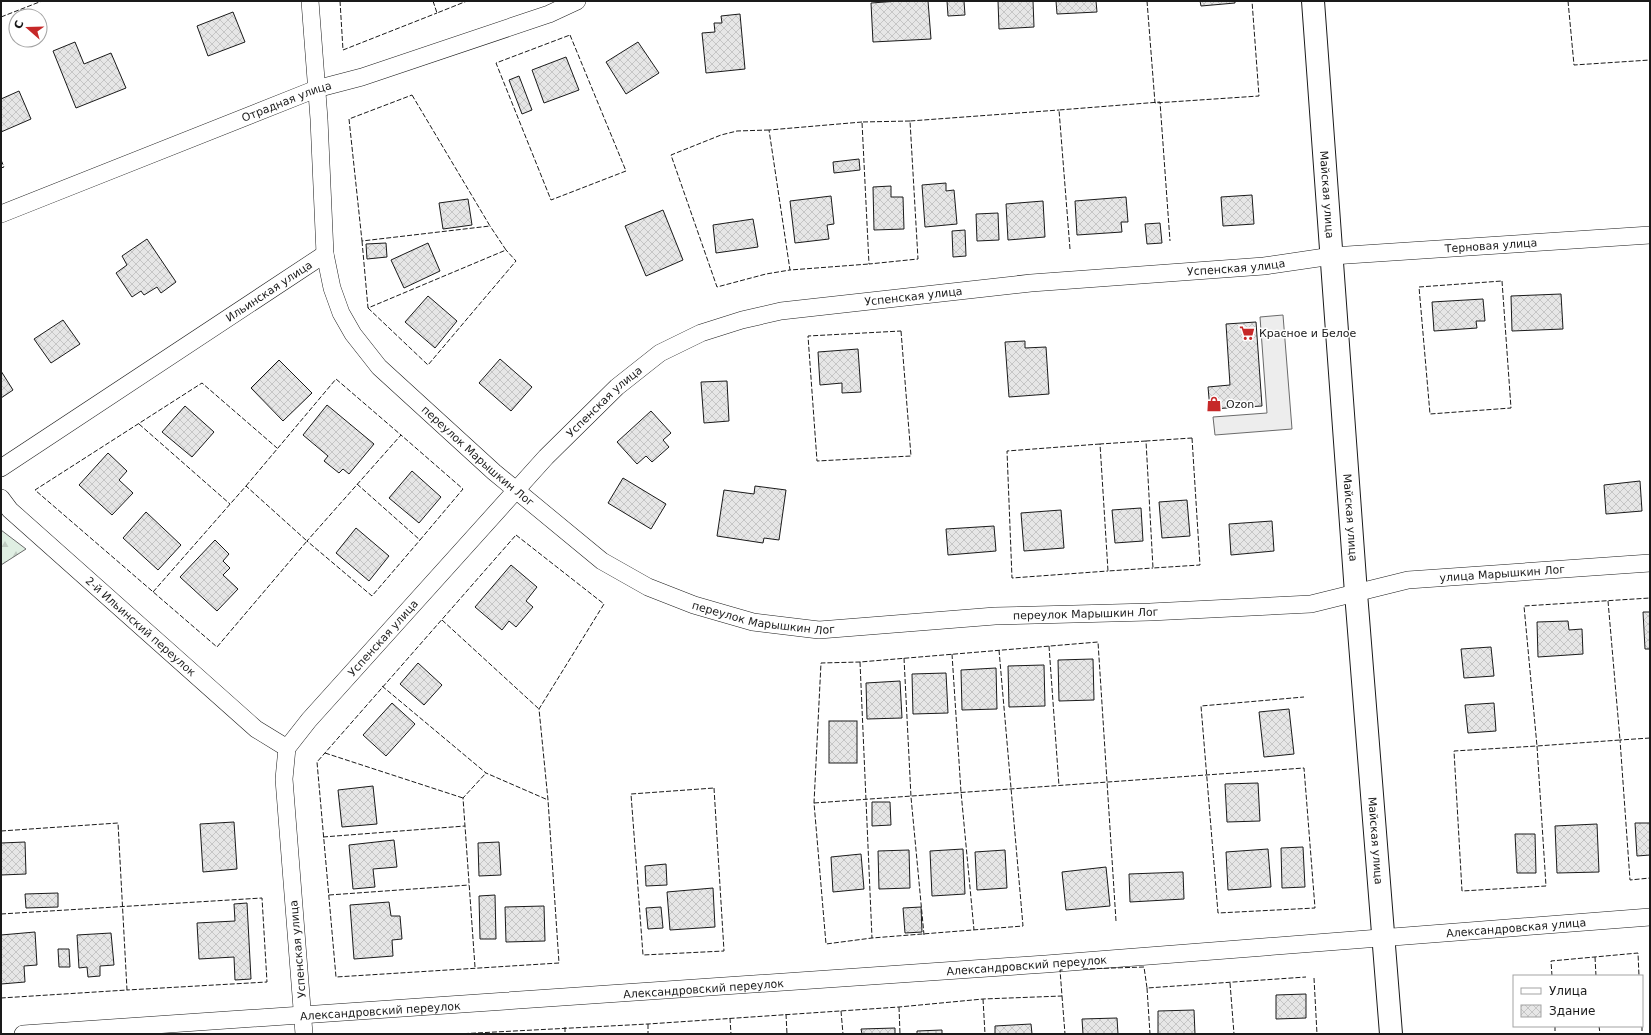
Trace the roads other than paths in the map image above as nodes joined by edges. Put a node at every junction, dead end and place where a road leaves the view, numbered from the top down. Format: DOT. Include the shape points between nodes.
graph roads {
  1 [pos="310,1"];
  2 [pos="577,1"];
  3 [pos="1313,1"];
  4 [pos="316,89"];
  5 [pos="1,214"];
  6 [pos="1650,235"];
  7 [pos="325,254"];
  8 [pos="1332,256"];
  9 [pos="1,468"];
  10 [pos="516,491"];
  11 [pos="1,498"];
  12 [pos="1650,563"];
  13 [pos="1356,593"];
  14 [pos="287,748"];
  15 [pos="1650,917"];
  16 [pos="1383,938"];
  17 [pos="303,1016"];
  18 [pos="24,1034"];
  19 [pos="304,1034"];
  20 [pos="1391,1034"];
  1 -- 4 [label="street"];
  2 -- 4 [label="street, Отрадная улица" via="548,14 362,78"];
  3 -- 8 [label="street, Майская улица"];
  4 -- 5 [label="street, Отрадная улица"];
  4 -- 7 [label="street"];
  6 -- 8 [label="street, Терновая улица"];
  7 -- 9 [label="street, Ильинская улица"];
  7 -- 10 [label="street, переулок Марышкин Лог" via="332,288 341,313 353,334 379,367"];
  8 -- 10 [label="street, Успенская улица" via="1264,266 1031,282 781,311 742,320 701,333 660,354 617,387 546,457"];
  8 -- 13 [label="street, Майская улица"];
  10 -- 13 [label="street, переулок Марышкин Лог" via="602,562 648,587 694,605 753,622 819,630 995,616 1311,604"];
  10 -- 14 [label="street, Успенская улица" via="309,720"];
  11 -- 14 [label="street, 2-й Ильинский переулок" via="10,510 256,729"];
  12 -- 13 [label="street, улица Марышкин Лог" via="1408,580"];
  13 -- 16 [label="street, Майская улица"];
  14 -- 17 [label="street, Успенская улица" via="284,779"];
  15 -- 16 [label="street, Александровская улица"];
  16 -- 17 [label="street, Александровский переулок"];
  16 -- 20 [label="street, Майская улица"];
  17 -- 18 [label="street, Александровский переулок"];
  17 -- 19 [label="street, Успенская улица"];
}
